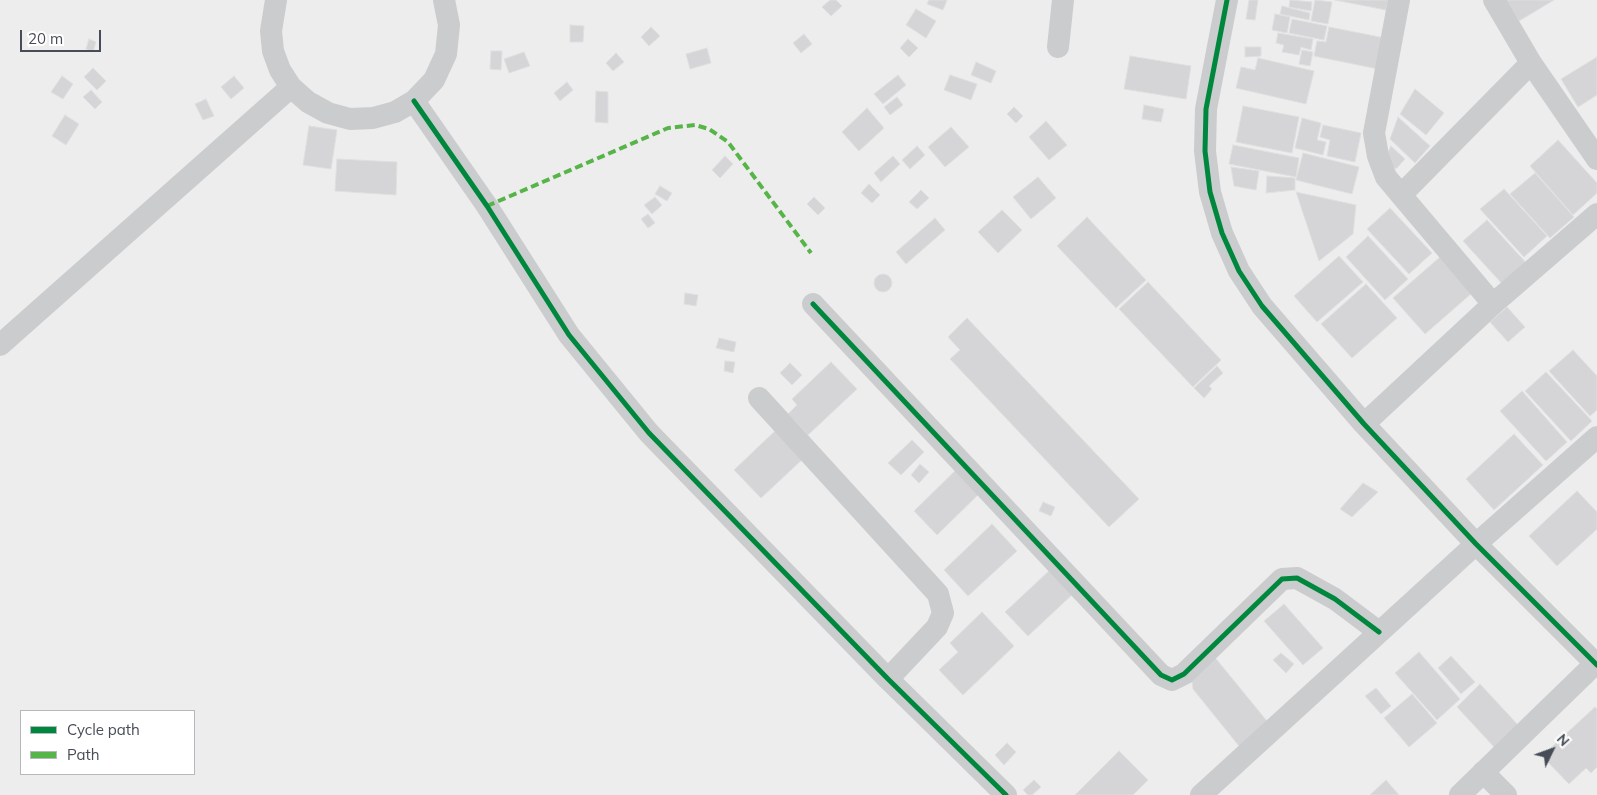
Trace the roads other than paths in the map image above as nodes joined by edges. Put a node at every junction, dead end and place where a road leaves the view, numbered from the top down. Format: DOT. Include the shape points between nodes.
graph roads {
  1 [pos="276,0"];
  2 [pos="444,0"];
  3 [pos="1063,0"];
  4 [pos="1227,0"];
  5 [pos="1399,0"];
  6 [pos="1494,0"];
  7 [pos="1058,47"];
  8 [pos="1531,63"];
  9 [pos="291,87"];
  10 [pos="414,101"];
  11 [pos="1597,159"];
  12 [pos="1400,195"];
  13 [pos="1597,214"];
  14 [pos="813,304"];
  15 [pos="1493,304"];
  16 [pos="0,345"];
  17 [pos="759,398"];
  18 [pos="1364,424"];
  19 [pos="1597,437"];
  20 [pos="1476,544"];
  21 [pos="1379,632"];
  22 [pos="1596,663"];
  23 [pos="888,679"];
  24 [pos="1483,772"];
  25 [pos="1006,795"];
  26 [pos="1201,795"];
  27 [pos="1460,795"];
  28 [pos="1506,795"];
  1 -- 9 [label="street" via="271,31 273,51"];
  2 -- 10 [label="street" via="449,25 446,54 434,80"];
  3 -- 7 [label="street"];
  4 -- 18 [label="street" via="1206,109 1205,151 1210,192 1222,233 1239,271 1262,306"];
  5 -- 12 [label="street" via="1374,133 1386,177"];
  6 -- 8 [label="street"];
  8 -- 11 [label="street"];
  8 -- 12 [label="street"];
  9 -- 10 [label="street" via="328,113 350,118 373,118"];
  9 -- 16 [label="street"];
  10 -- 23 [label="street" via="487,206 569,335 649,433"];
  12 -- 15 [label="street"];
  13 -- 15 [label="street"];
  14 -- 21 [label="street" via="1160,675 1172,680 1184,674 1282,578 1297,578 1335,599"];
  15 -- 18 [label="street"];
  17 -- 23 [label="street" via="938,594 943,612 937,627"];
  18 -- 20 [label="street"];
  19 -- 20 [label="street"];
  20 -- 21 [label="street"];
  20 -- 22 [label="street"];
  21 -- 26 [label="street"];
  22 -- 24 [label="street"];
  23 -- 25 [label="street"];
  24 -- 27 [label="street"];
  24 -- 28 [label="street"];
}
